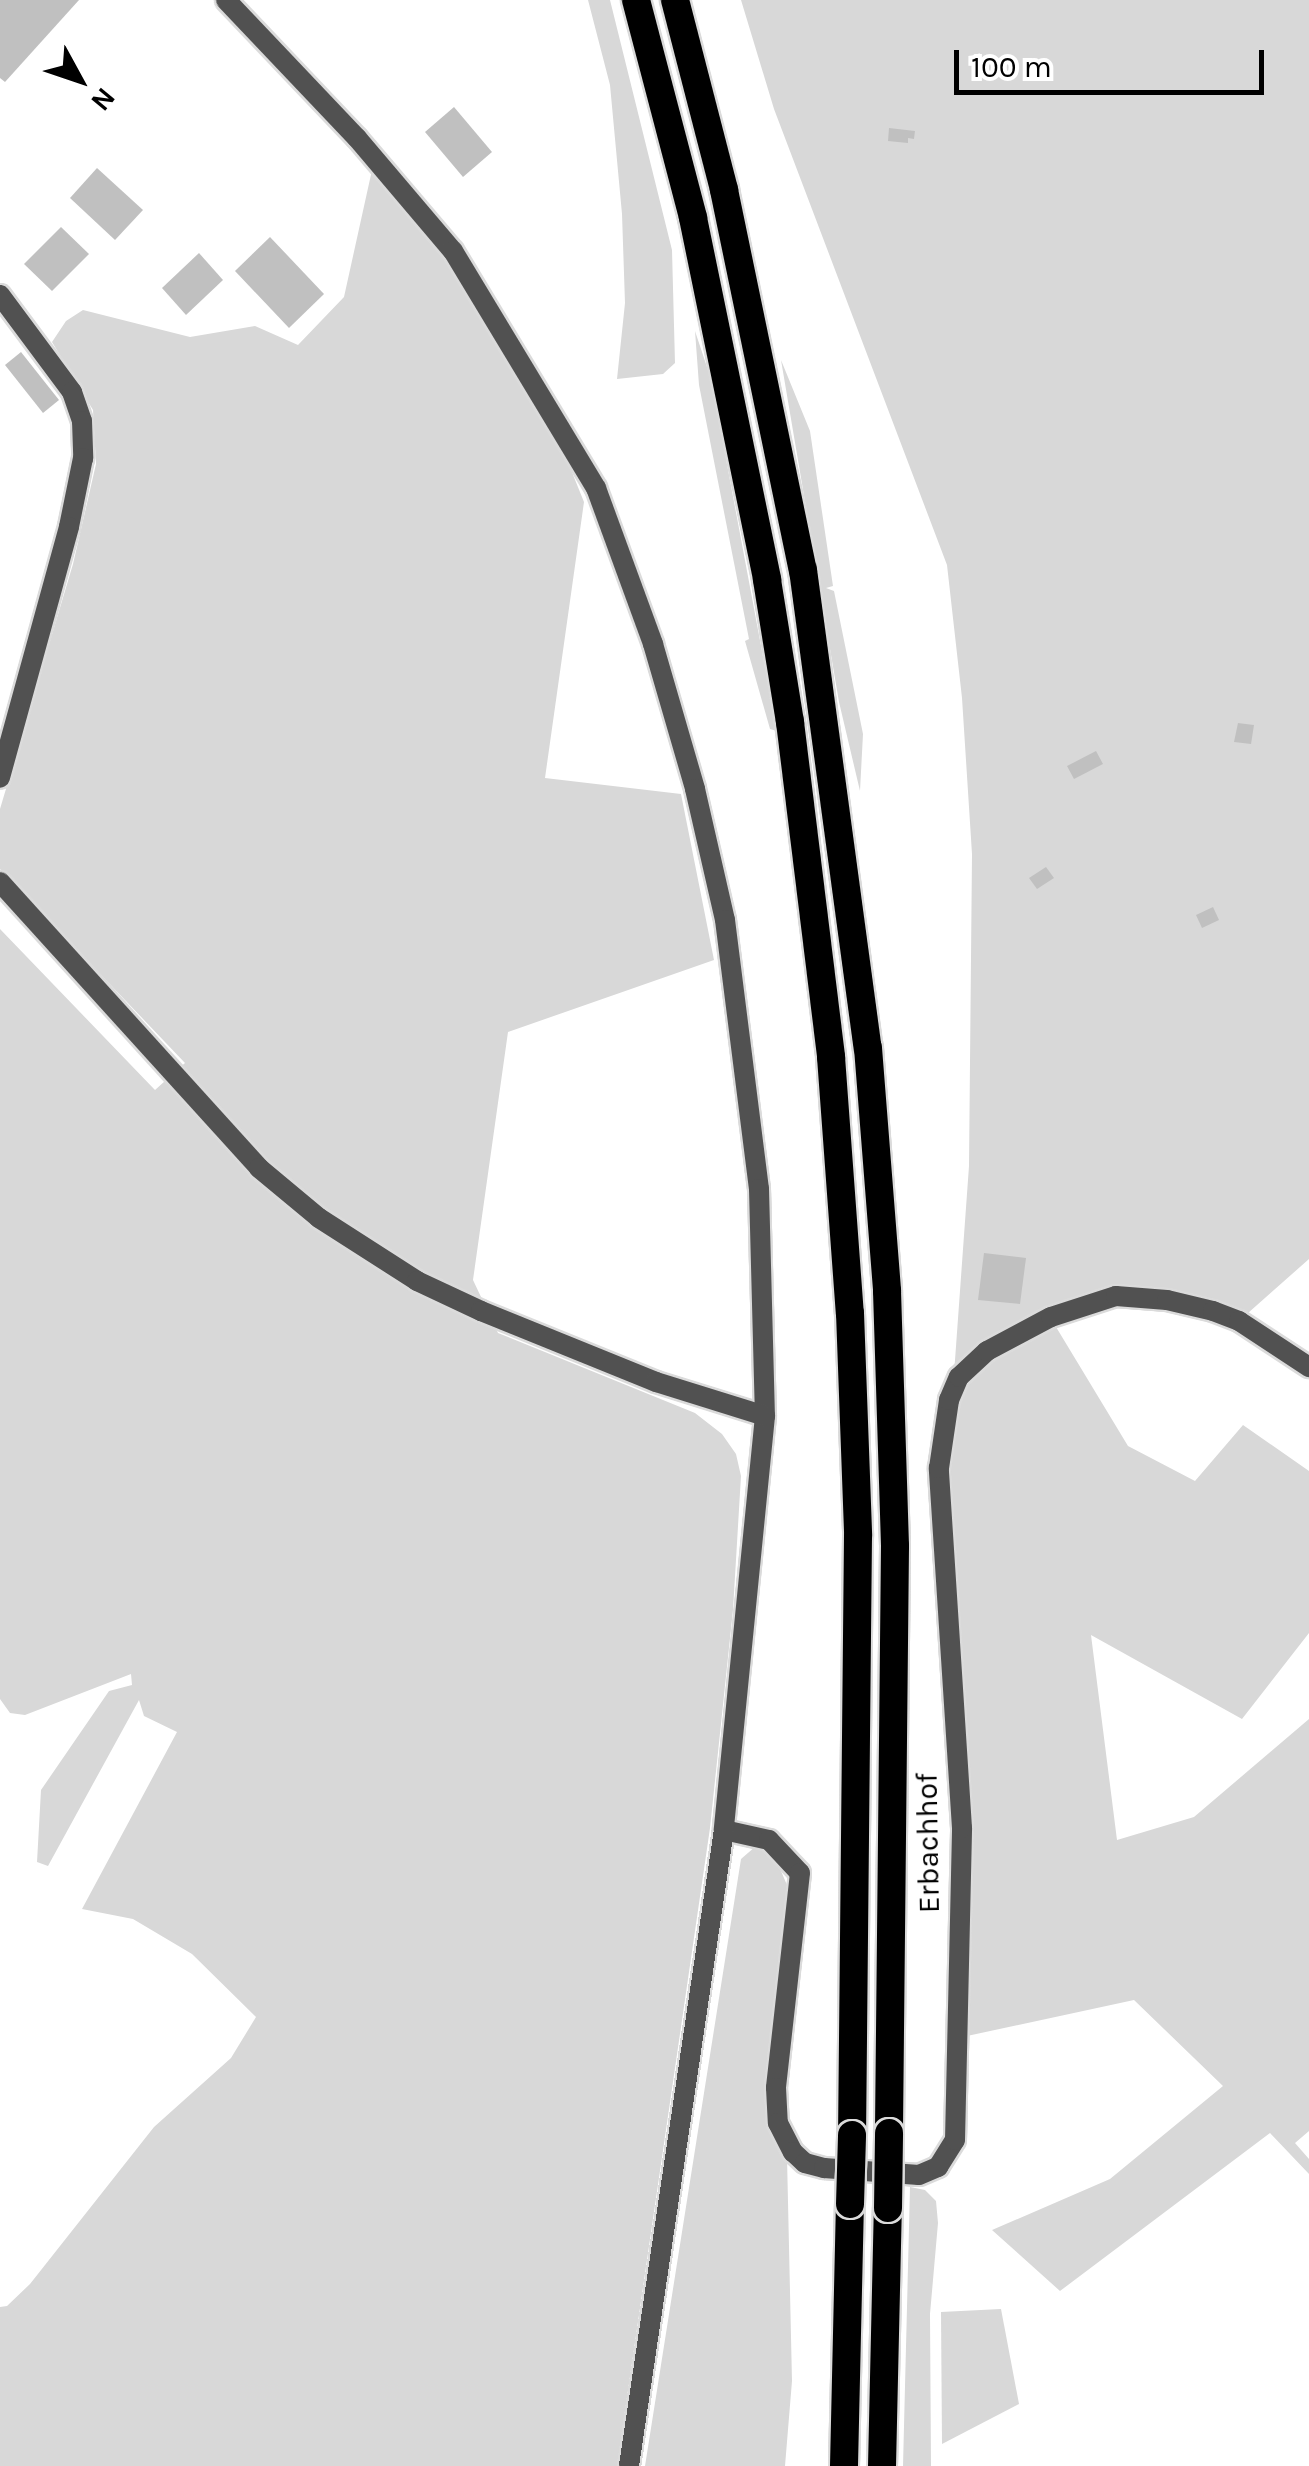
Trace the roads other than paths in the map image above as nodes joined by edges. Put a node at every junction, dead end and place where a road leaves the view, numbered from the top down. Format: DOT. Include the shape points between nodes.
graph roads {
  1 [pos="226,0"];
  2 [pos="636,0"];
  3 [pos="675,0"];
  4 [pos="0,295"];
  5 [pos="0,778"];
  6 [pos="0,882"];
  7 [pos="1309,1367"];
  8 [pos="765,1416"];
  9 [pos="724,1830"];
  10 [pos="628,2466"];
  11 [pos="844,2466"];
  12 [pos="882,2466"];
  1 -- 8 [label="street" via="454,251 596,488 653,644 696,789 725,920 760,1189"];
  2 -- 11 [label="highway, bridge" via="693,218 767,580 831,1058 858,1536"];
  3 -- 12 [label="highway, bridge" via="724,190 803,570 868,1048 887,1291 895,1546"];
  4 -- 5 [label="street" via="72,392 82,421 69,526"];
  6 -- 8 [label="street" via="258,1168 334,1229 481,1311 656,1382"];
  7 -- 9 [label="street, Erbachhof" via="1213,1311 1116,1296 1050,1317 987,1351 959,1377 949,1400 940,1468 962,1828 955,2140 938,2167 918,2175 824,2168 805,2164 793,2152 778,2122 776,2088 800,1873 769,1840"];
  8 -- 9 [label="street"];
  9 -- 10 [label="street"];
}
